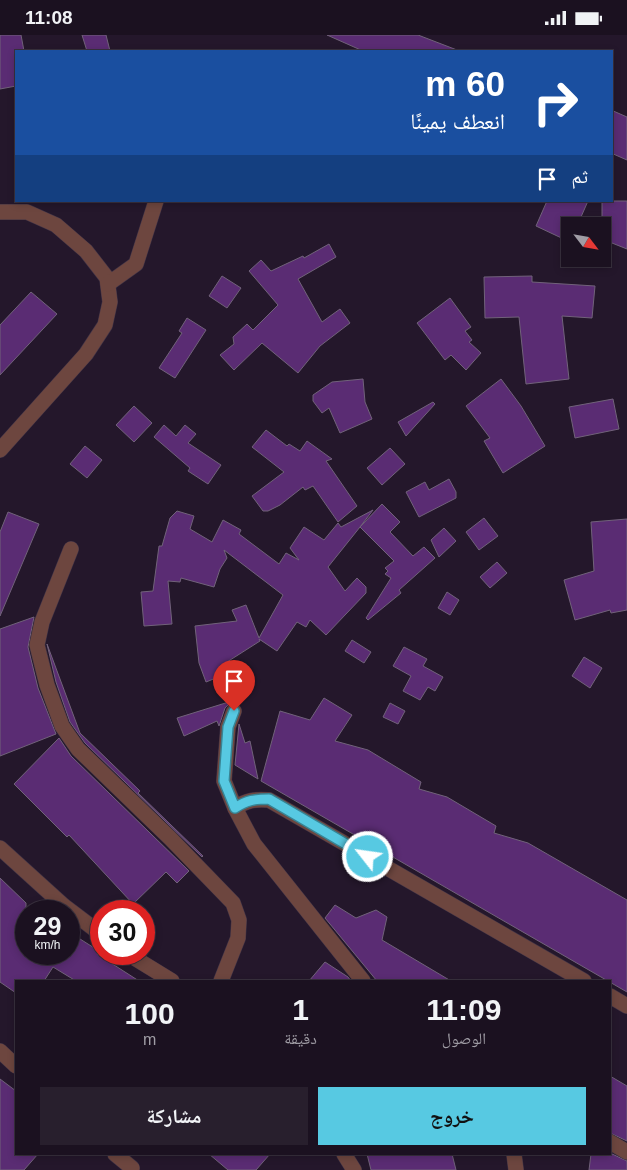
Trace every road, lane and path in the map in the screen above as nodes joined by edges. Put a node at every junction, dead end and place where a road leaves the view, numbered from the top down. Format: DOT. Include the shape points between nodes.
graph roads {
  1 [pos="156,202"];
  2 [pos="0,212"];
  3 [pos="108,284"];
  4 [pos="0,450"];
  5 [pos="71,549"];
  6 [pos="234,711"];
  7 [pos="235,808"];
  8 [pos="0,848"];
  9 [pos="90,926"];
  10 [pos="146,965"];
  11 [pos="170,980"];
  12 [pos="221,980"];
  13 [pos="362,980"];
  14 [pos="582,980"];
  15 [pos="611,997"];
  16 [pos="627,1006"];
  17 [pos="0,1051"];
  18 [pos="15,1065"];
  19 [pos="611,1143"];
  20 [pos="627,1152"];
  21 [pos="117,1155"];
  22 [pos="345,1155"];
  23 [pos="514,1155"];
  24 [pos="133,1169"];
  25 [pos="354,1170"];
  26 [pos="516,1170"];
  1 -- 3 [label="street" via="136,264"];
  2 -- 3 [label="street" via="26,211 56,225 86,251"];
  3 -- 4 [label="street" via="110,302 105,325 86,354"];
  5 -- 12 [label="street" via="42,622 37,645 47,685 62,726 78,749 233,903 239,920 238,937"];
  6 -- 7 [label="street" via="228,727 224,781"];
  7 -- 13 [label="street" via="254,844"];
  7 -- 14 [label="street" via="245,801 269,799"];
  8 -- 9 [label="street"];
  10 -- 11 [label="street"];
  15 -- 16 [label="street"];
  17 -- 18 [label="street"];
  19 -- 20 [label="street"];
  21 -- 24 [label="street"];
  22 -- 25 [label="street"];
  23 -- 26 [label="street"];
}
